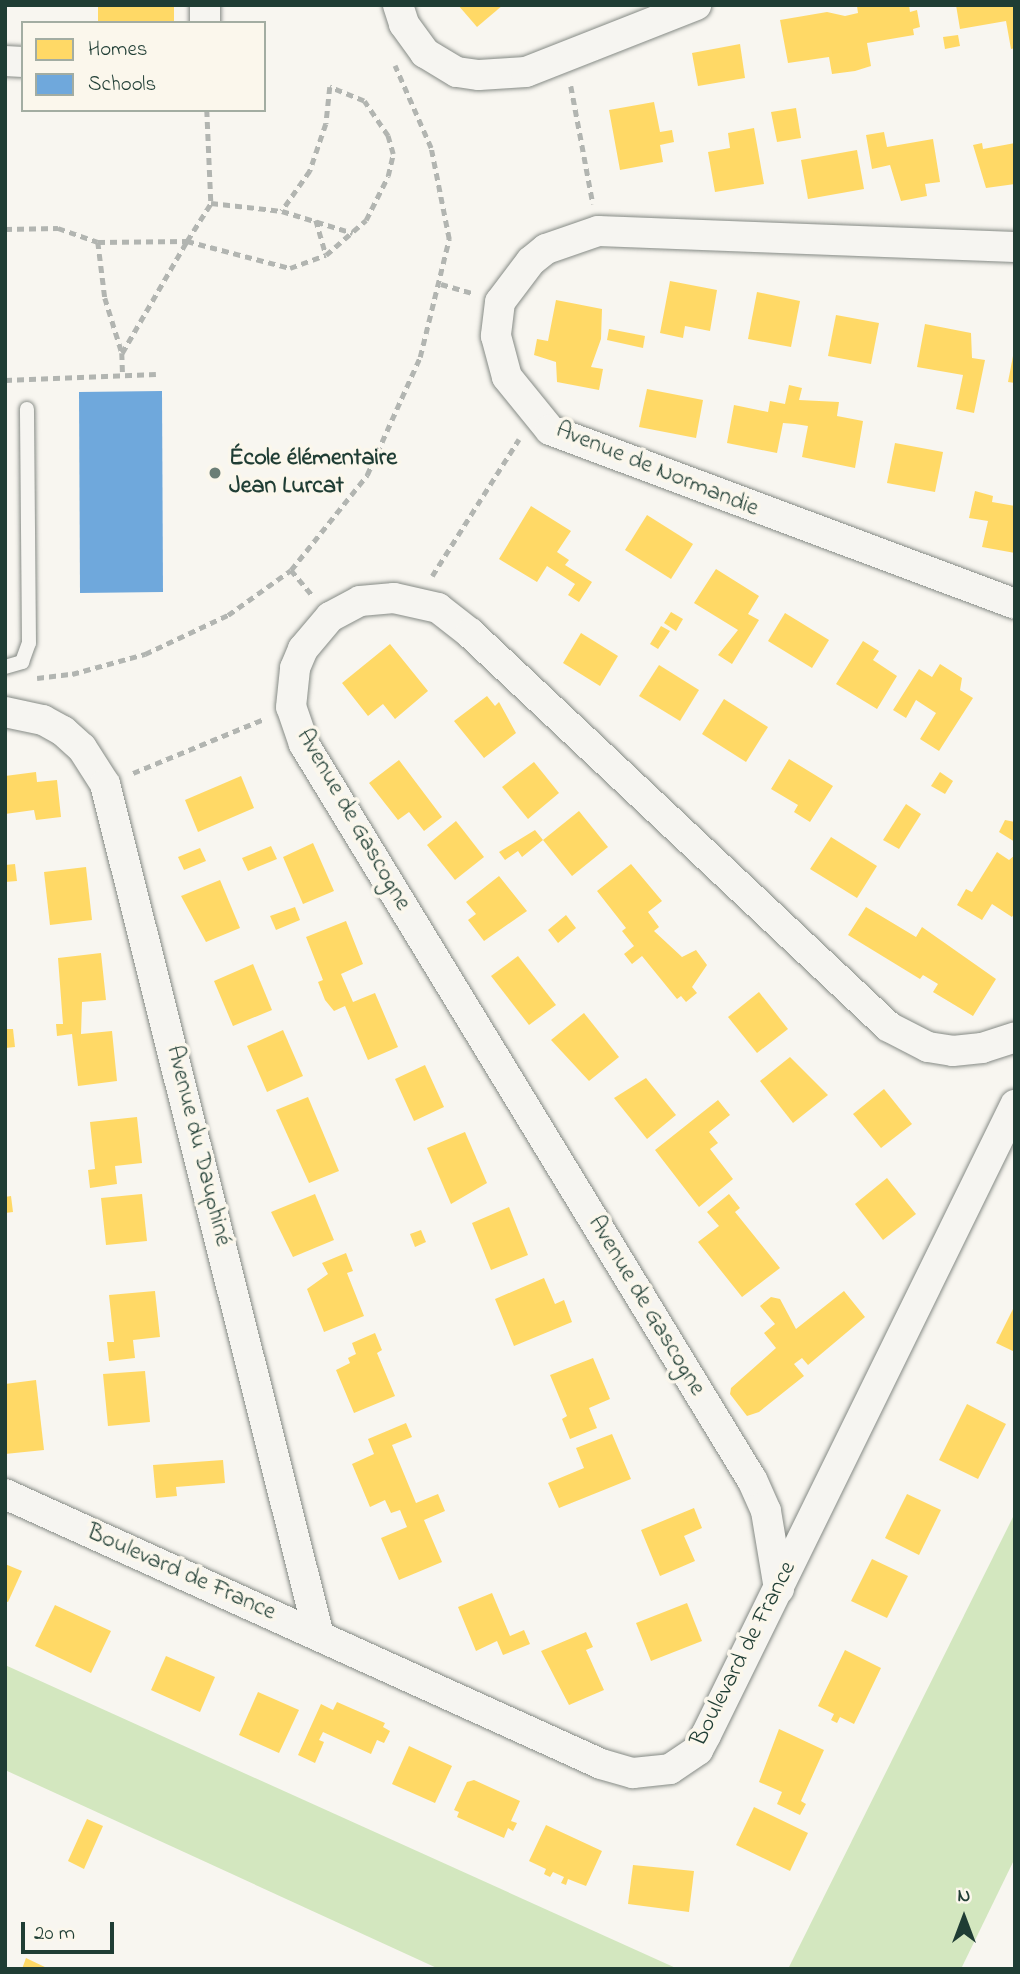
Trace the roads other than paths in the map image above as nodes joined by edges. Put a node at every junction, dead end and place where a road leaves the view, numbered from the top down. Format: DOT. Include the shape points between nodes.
graph roads {
  1 [pos="398,5"];
  2 [pos="696,5"];
  3 [pos="1015,247"];
  4 [pos="27,410"];
  5 [pos="1015,604"];
  6 [pos="5,667"];
  7 [pos="5,712"];
  8 [pos="1015,1037"];
  9 [pos="1015,1105"];
  10 [pos="5,1493"];
  11 [pos="779,1589"];
  12 [pos="319,1636"];
  1 -- 2 [label="street" via="404,24 425,53 457,72 502,75 565,57"];
  3 -- 5 [label="street, Avenue de Normandie" via="598,231 546,248 531,261 500,302 499,357 517,396 550,430 570,440"];
  4 -- 6 [label="lane" via="29,643 22,662"];
  7 -- 12 [label="street, Avenue du Dauphiné" via="21,713 63,731 82,748 105,784"];
  8 -- 11 [label="street, Avenue de Gascogne" via="953,1051 928,1047 889,1027 462,625 438,608 375,598 330,617 303,649 295,668 291,708 304,744 752,1480 766,1511"];
  9 -- 11 [label="street, Boulevard de France"];
  10 -- 12 [label="street, Boulevard de France"];
  11 -- 12 [label="street, Boulevard de France" via="698,1750 670,1769 650,1774 601,1764"];
}
